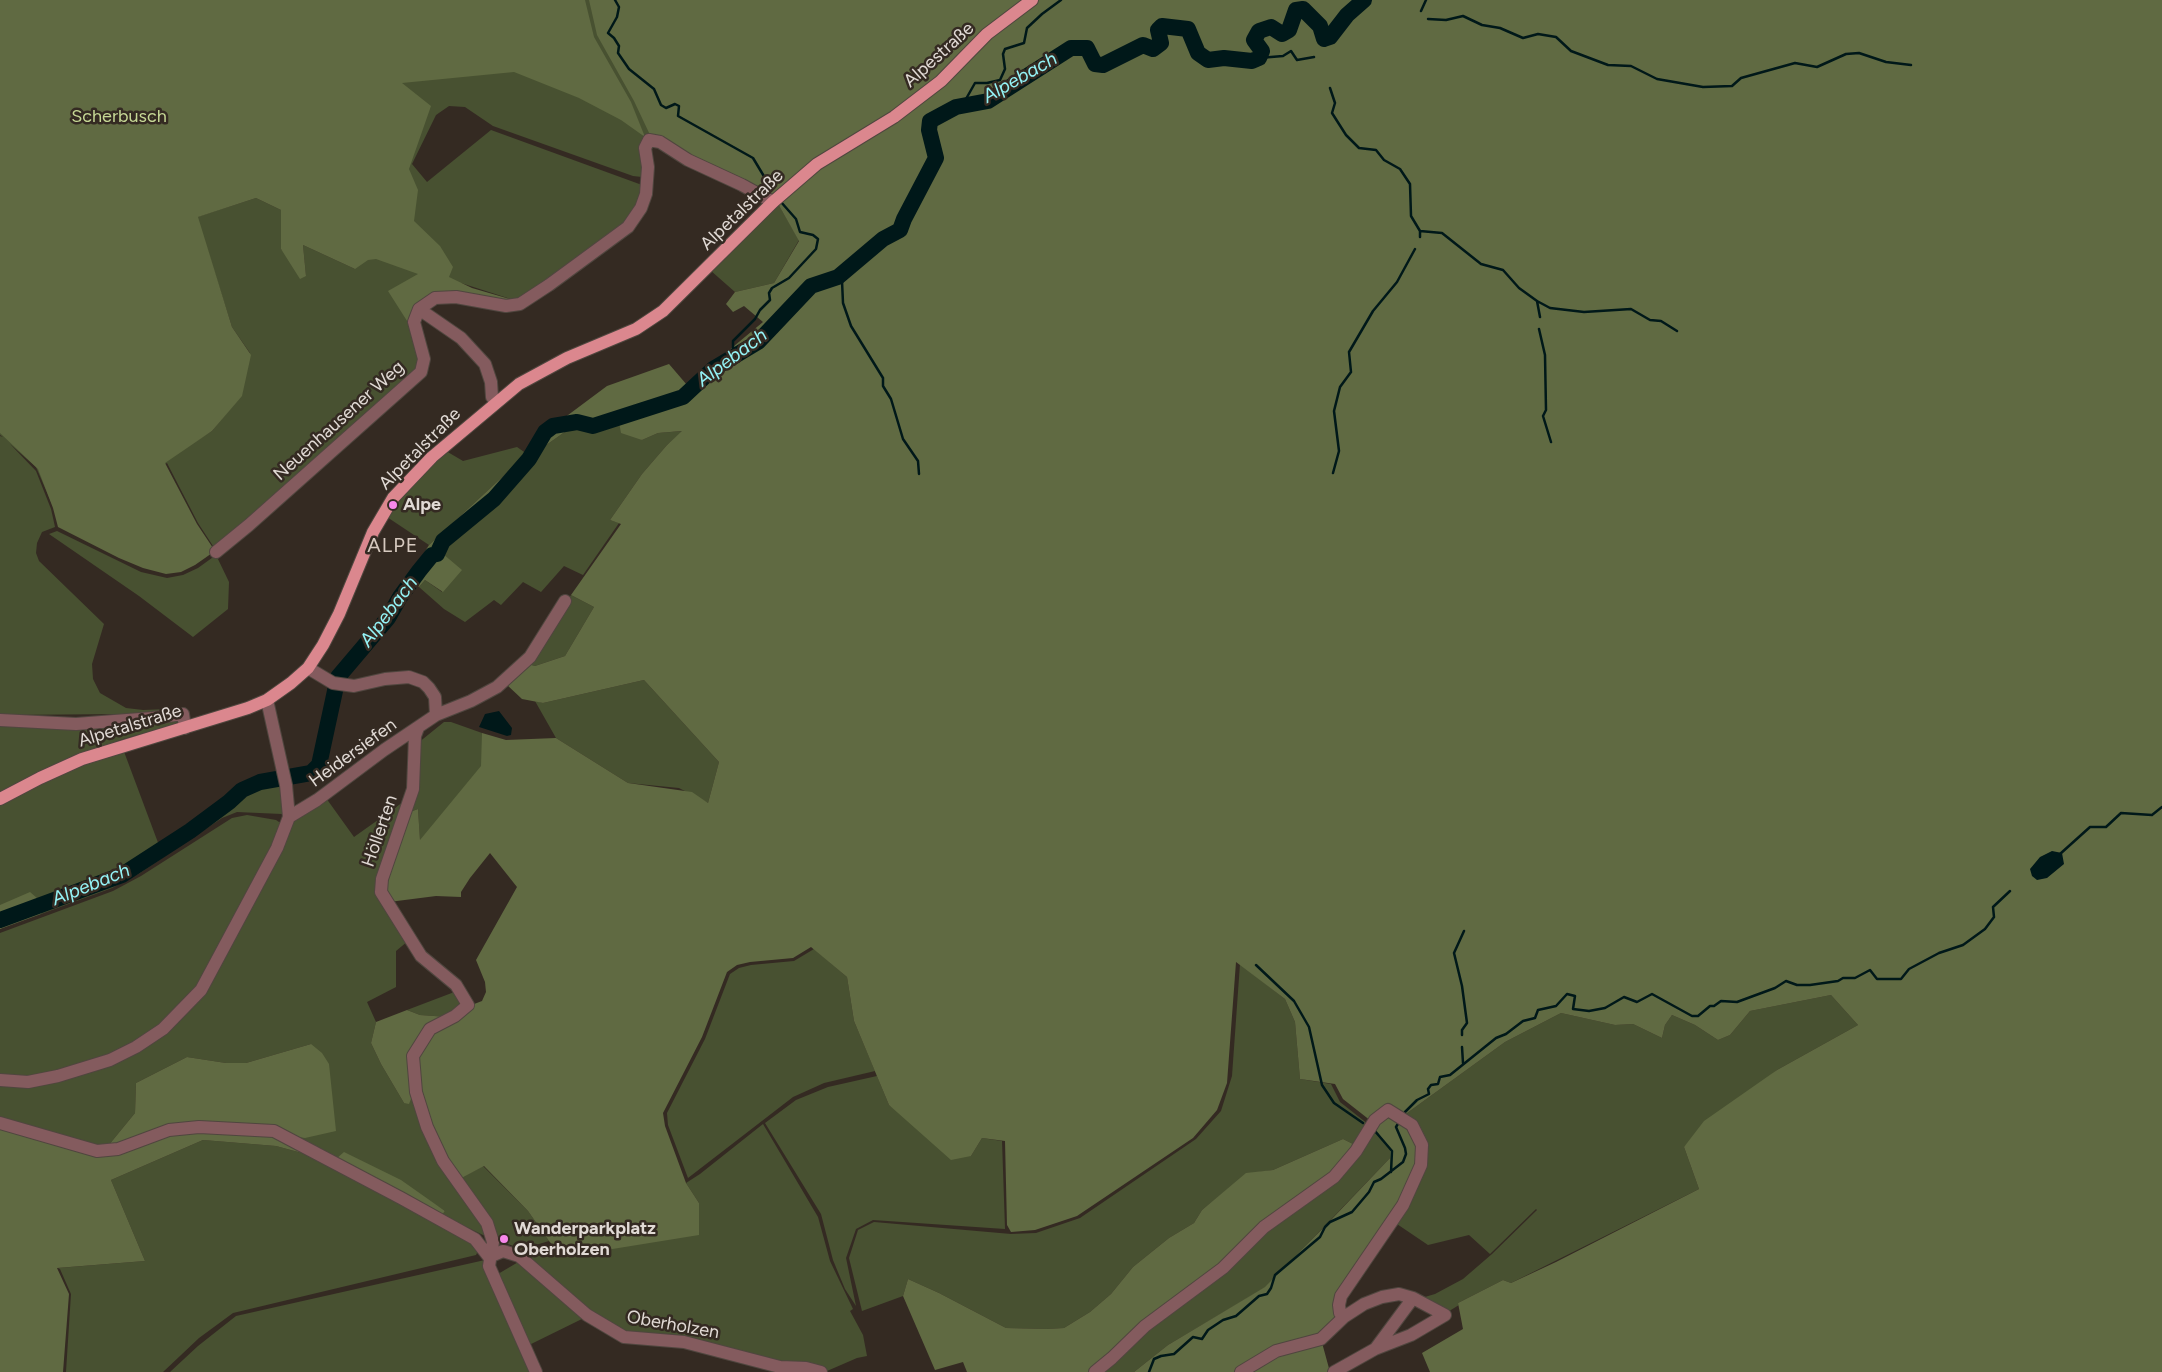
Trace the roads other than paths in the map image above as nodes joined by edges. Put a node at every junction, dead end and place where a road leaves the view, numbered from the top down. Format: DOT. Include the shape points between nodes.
graph roads {
  1 [pos="1032,0"];
  2 [pos="894,117"];
  3 [pos="772,202"];
  4 [pos="419,309"];
  5 [pos="496,402"];
  6 [pos="216,552"];
  7 [pos="565,601"];
  8 [pos="308,668"];
  9 [pos="267,700"];
  10 [pos="436,715"];
  11 [pos="0,720"];
  12 [pos="185,728"];
  13 [pos="418,728"];
  14 [pos="0,799"];
  15 [pos="289,817"];
  16 [pos="0,1080"];
  17 [pos="0,1123"];
  18 [pos="489,1257"];
  19 [pos="1413,1298"];
  20 [pos="1342,1315"];
  21 [pos="1375,1349"];
  22 [pos="536,1372"];
  23 [pos="821,1372"];
  24 [pos="1095,1372"];
  25 [pos="1241,1372"];
  26 [pos="1334,1372"];
  1 -- 2 [label="main road, Alpestraße" via="987,34 941,81"];
  2 -- 3 [label="main road, Alpetalstraße" via="830,154"];
  3 -- 4 [label="street" via="688,160 660,142 649,140 645,148 646,194 641,208 628,227 608,243 520,304 506,306 435,298"];
  3 -- 5 [label="main road, Alpetalstraße" via="663,311 636,329 519,384"];
  4 -- 5 [label="street" via="461,338 484,364"];
  4 -- 6 [label="street, Neuenhausener Weg" via="414,322 424,360 421,372"];
  5 -- 8 [label="main road, Alpetalstraße" via="432,457 393,498 362,555 335,622"];
  7 -- 10 [label="street, Heidersiefen" via="530,657 497,687"];
  8 -- 9 [label="main road, Alpetalstraße"];
  8 -- 10 [label="street" via="338,683 354,686 409,677 423,682 434,697"];
  9 -- 12 [label="main road, Alpetalstraße"];
  9 -- 15 [label="street" via="286,784"];
  10 -- 13 [label="street, Heidersiefen"];
  11 -- 12 [label="street" via="76,724 183,714"];
  12 -- 14 [label="main road, Alpetalstraße" via="82,759"];
  13 -- 15 [label="street, Heidersiefen"];
  13 -- 18 [label="street, Höllerten" via="412,789 382,879 381,892 421,956 456,985 468,1005 430,1030 413,1056 416,1092 427,1127 443,1160 487,1223 493,1242"];
  15 -- 16 [label="street" via="277,848 201,990 163,1029 110,1060 28,1082"];
  17 -- 18 [label="street" via="98,1150 118,1149 169,1130 199,1127 274,1131 475,1239"];
  18 -- 22 [label="street" via="489,1266"];
  18 -- 23 [label="street, Oberholzen" via="503,1251 518,1256 588,1315 624,1337 684,1342 780,1367"];
  19 -- 20 [label="street" via="1400,1294 1382,1297"];
  19 -- 21 [label="street"];
  19 -- 21 [label="street" via="1445,1315 1411,1335"];
  20 -- 24 [label="street" via="1341,1296 1403,1205 1421,1165 1422,1146 1412,1125 1388,1110 1374,1120 1356,1151 1334,1177 1264,1227 1223,1268 1145,1326"];
  20 -- 25 [label="street" via="1321,1338 1276,1351"];
  21 -- 26 [label="street"];
}
